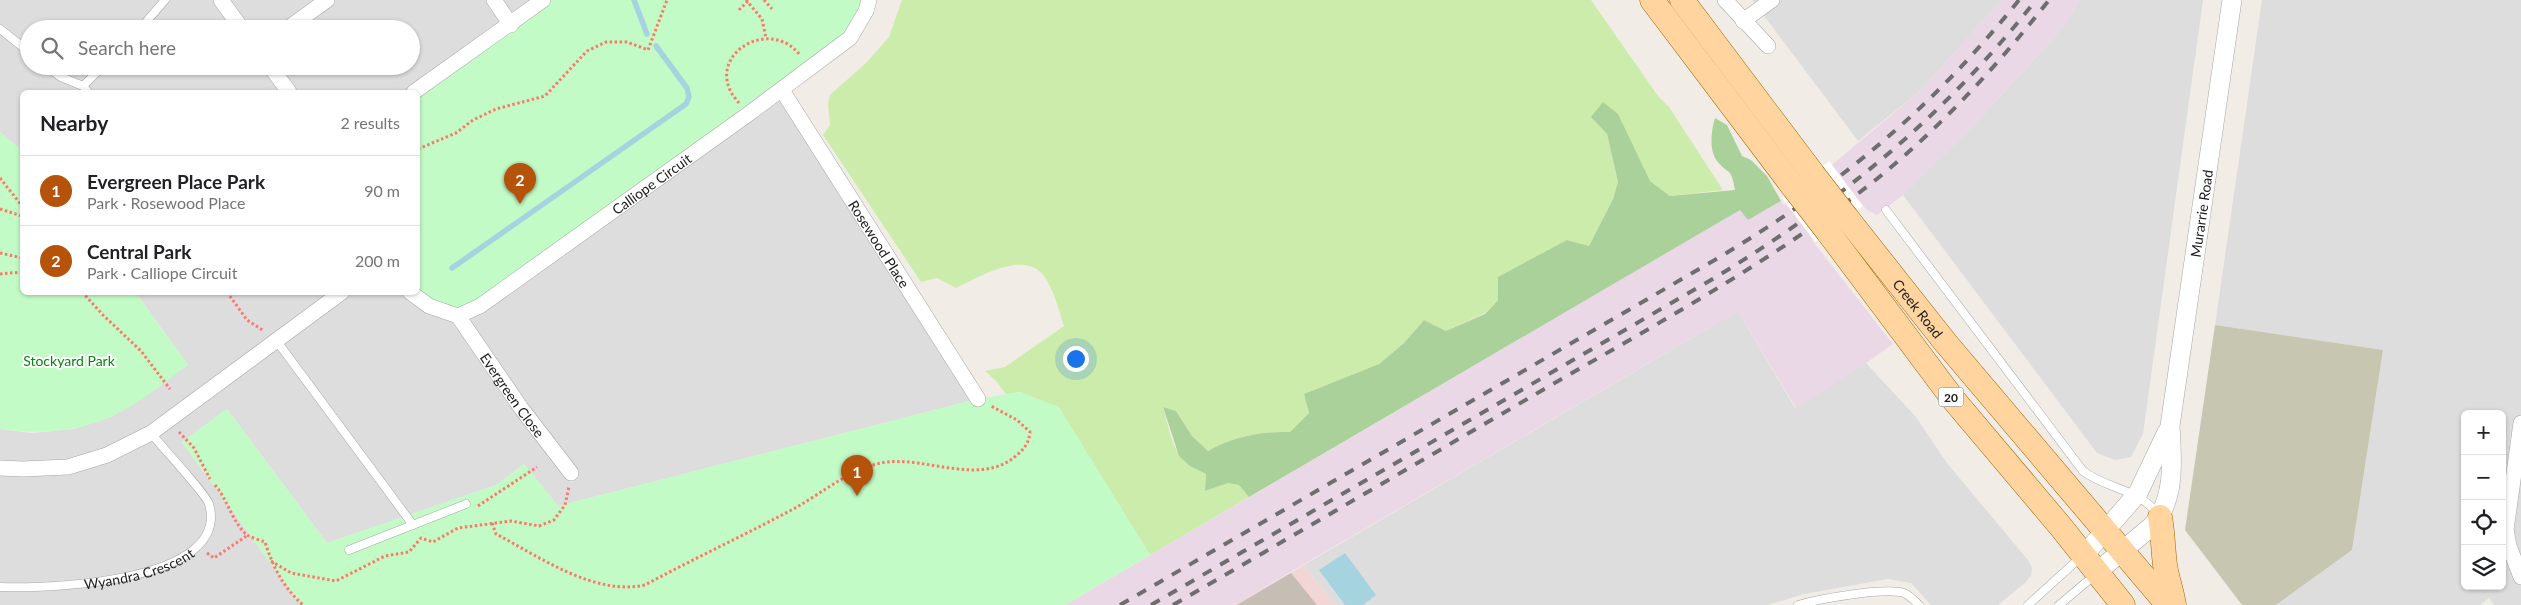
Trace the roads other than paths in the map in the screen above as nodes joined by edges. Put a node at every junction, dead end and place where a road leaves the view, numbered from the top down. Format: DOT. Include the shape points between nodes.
graph roads {
  1 [pos="165,0"];
  2 [pos="221,0"];
  3 [pos="326,0"];
  4 [pos="494,0"];
  5 [pos="543,0"];
  6 [pos="869,0"];
  7 [pos="1652,0"];
  8 [pos="1682,0"];
  9 [pos="1725,0"];
  10 [pos="1772,0"];
  11 [pos="2232,0"];
  12 [pos="148,20"];
  13 [pos="235,20"];
  14 [pos="299,20"];
  15 [pos="1743,21"];
  16 [pos="511,25"];
  17 [pos="0,29"];
  18 [pos="20,45"];
  19 [pos="1768,46"];
  20 [pos="57,75"];
  21 [pos="96,75"];
  22 [pos="277,75"];
  23 [pos="85,89"];
  24 [pos="288,90"];
  25 [pos="417,90"];
  26 [pos="782,90"];
  27 [pos="1886,210"];
  28 [pos="338,295"];
  29 [pos="414,295"];
  30 [pos="458,316"];
  31 [pos="276,340"];
  32 [pos="978,399"];
  33 [pos="2521,423"];
  34 [pos="2170,426"];
  35 [pos="151,433"];
  36 [pos="0,468"];
  37 [pos="571,473"];
  38 [pos="2136,496"];
  39 [pos="466,504"];
  40 [pos="2160,517"];
  41 [pos="413,524"];
  42 [pos="2106,532"];
  43 [pos="349,550"];
  44 [pos="2123,550"];
  45 [pos="2091,563"];
  46 [pos="2521,577"];
  47 [pos="0,586"];
  48 [pos="1798,605"];
  49 [pos="1919,605"];
  50 [pos="2028,605"];
  51 [pos="2059,605"];
  52 [pos="2123,605"];
  53 [pos="2168,605"];
  54 [pos="2174,605"];
  1 -- 12 [label="lane"];
  2 -- 13 [label="street"];
  3 -- 14 [label="street"];
  4 -- 16 [label="street"];
  5 -- 16 [label="street"];
  6 -- 26 [label="street, Calliope Circuit" via="850,38"];
  7 -- 45 [label="main road, Creek Road / 20, bridge" via="1953,399"];
  8 -- 42 [label="main road, Creek Road / 20, bridge" via="1945,342"];
  9 -- 15 [label="street"];
  10 -- 15 [label="street"];
  11 -- 34 [label="street, Murarrie Road"];
  15 -- 19 [label="street"];
  16 -- 25 [label="street"];
  17 -- 18 [label="lane"];
  20 -- 23 [label="lane"];
  21 -- 23 [label="lane"];
  22 -- 24 [label="street"];
  26 -- 30 [label="street, Calliope Circuit" via="480,306"];
  26 -- 32 [label="street, Rosewood Place"];
  27 -- 38 [label="lane" via="2076,463 2091,477"];
  28 -- 31 [label="street"];
  29 -- 30 [label="street" via="429,306"];
  30 -- 37 [label="street, Evergreen Close" via="521,408"];
  31 -- 35 [label="street"];
  31 -- 41 [label="lane"];
  33 -- 46 [label="street" via="2506,530"];
  34 -- 38 [label="street, Murarrie Road" via="2150,473"];
  34 -- 40 [label="street, Murarrie Road" via="2172,464 2167,499"];
  35 -- 36 [label="street" via="107,455 68,467"];
  35 -- 47 [label="lane, Wyandra Crescent" via="209,503 210,529 197,547 182,558 100,583 33,588"];
  38 -- 40 [label="lane" via="2150,504"];
  38 -- 42 [label="street, Murarrie Road"];
  39 -- 41 [label="lane"];
  40 -- 44 [label="street, Murarrie Road"];
  40 -- 54 [label="main road"];
  41 -- 43 [label="lane"];
  42 -- 44 [label="main road, Creek Road / 20"];
  42 -- 45 [label="street, Murarrie Road"];
  44 -- 45 [label="street, Murarrie Road"];
  44 -- 53 [label="main road, Creek Road / 20"];
  45 -- 50 [label="lane"];
  45 -- 51 [label="lane"];
  45 -- 52 [label="main road, Creek Road / 20"];
  48 -- 49 [label="lane" via="1885,592 1904,593"];
}
